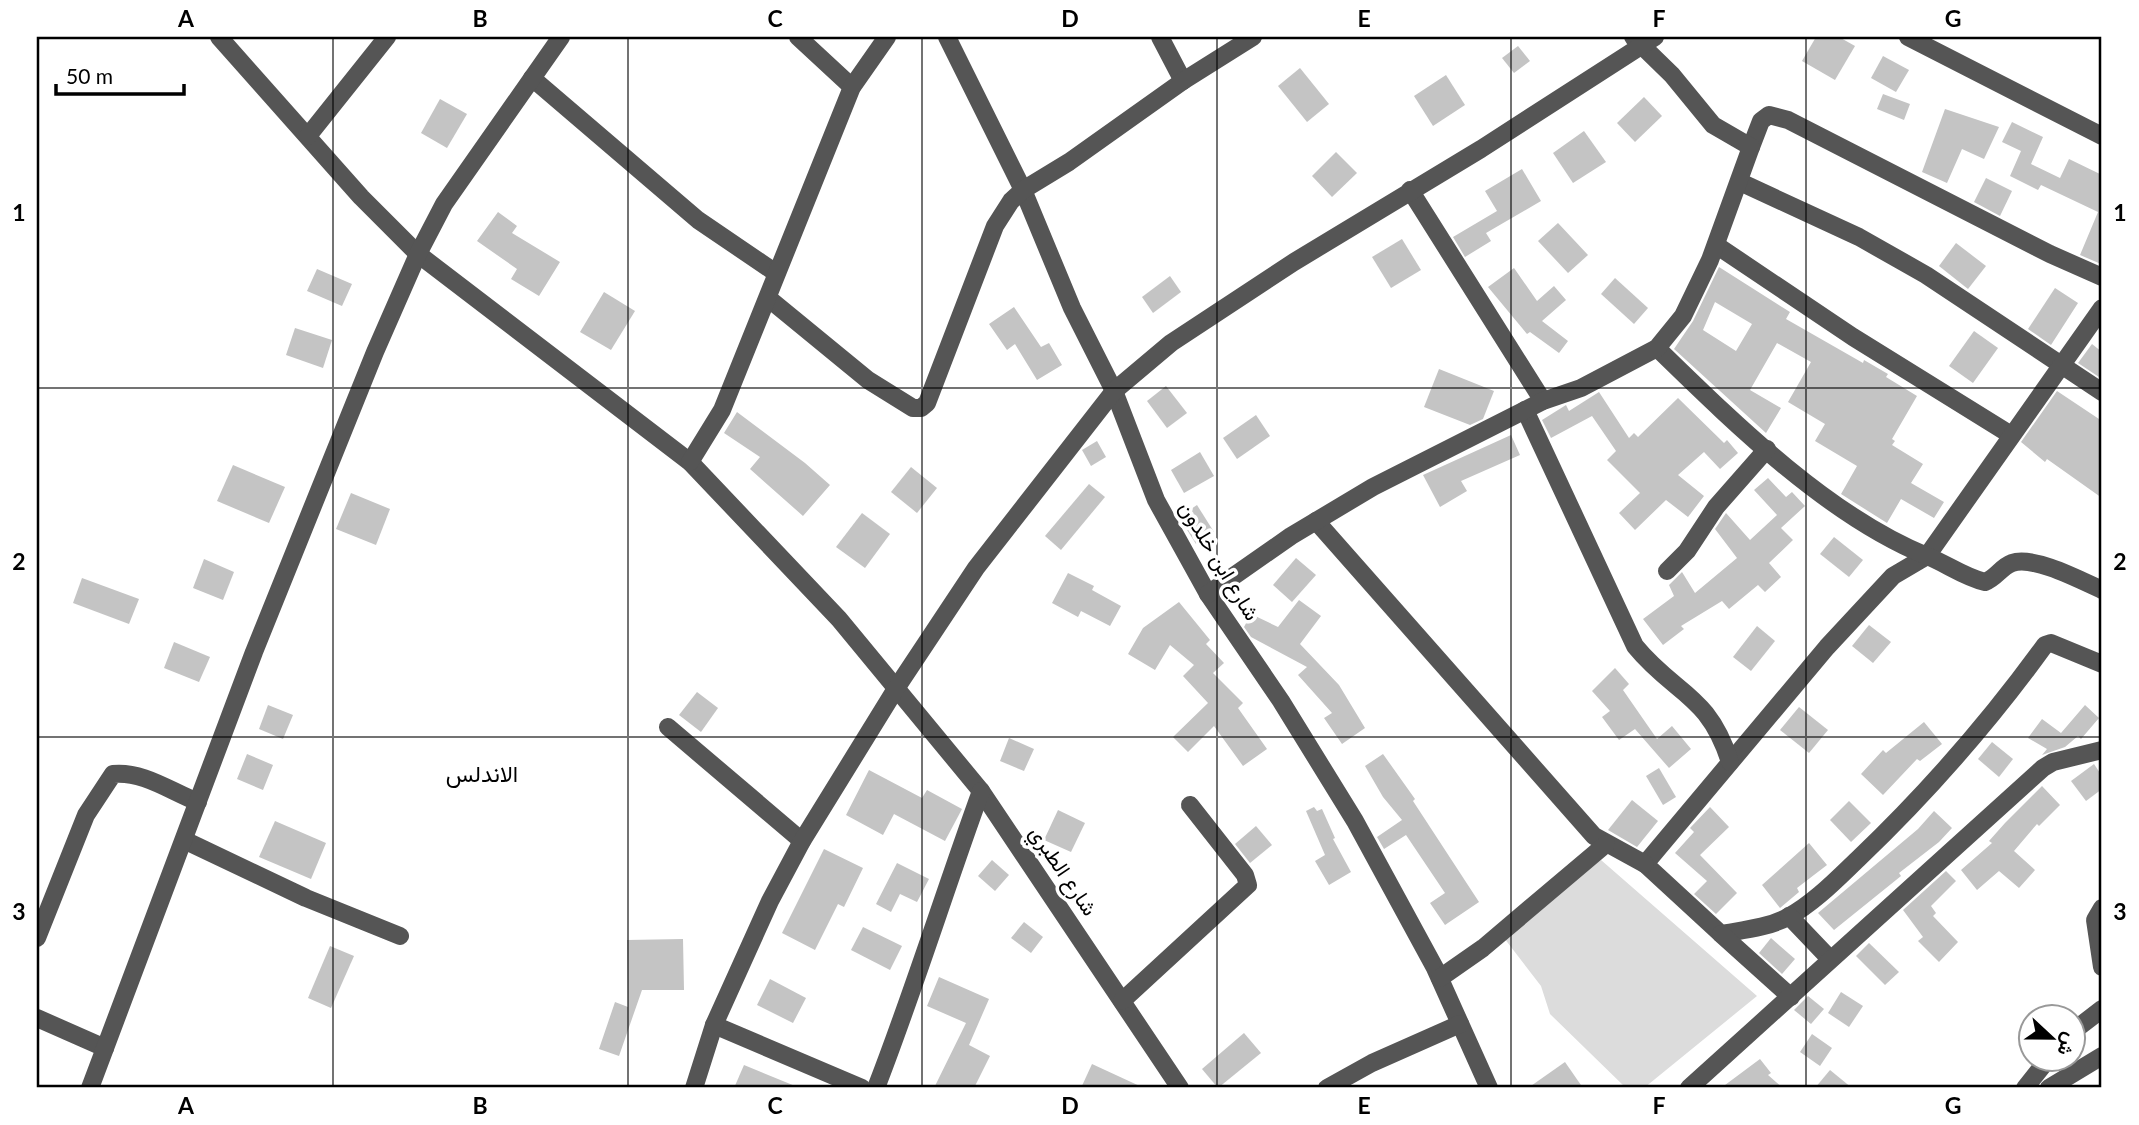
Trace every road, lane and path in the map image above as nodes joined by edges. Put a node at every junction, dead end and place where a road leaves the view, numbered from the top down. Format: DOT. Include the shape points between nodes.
graph roads {
  1 [pos="219,37"];
  2 [pos="387,37"];
  3 [pos="561,37"];
  4 [pos="799,37"];
  5 [pos="887,37"];
  6 [pos="947,37"];
  7 [pos="1160,37"];
  8 [pos="1253,37"];
  9 [pos="1908,37"];
  10 [pos="1643,40"];
  11 [pos="532,78"];
  12 [pos="1183,81"];
  13 [pos="852,88"];
  14 [pos="308,136"];
  15 [pos="2102,136"];
  16 [pos="1751,147"];
  17 [pos="1740,182"];
  18 [pos="1023,190"];
  19 [pos="1410,190"];
  20 [pos="1716,245"];
  21 [pos="418,254"];
  22 [pos="776,273"];
  23 [pos="2102,276"];
  24 [pos="768,298"];
  25 [pos="2102,308"];
  26 [pos="1657,348"];
  27 [pos="2063,364"];
  28 [pos="1114,391"];
  29 [pos="2102,392"];
  30 [pos="1543,401"];
  31 [pos="1525,411"];
  32 [pos="2011,435"];
  33 [pos="1767,449"];
  34 [pos="690,462"];
  35 [pos="1316,521"];
  36 [pos="1927,556"];
  37 [pos="1668,572"];
  38 [pos="2102,590"];
  39 [pos="1208,594"];
  40 [pos="2102,664"];
  41 [pos="897,687"];
  42 [pos="668,727"];
  43 [pos="2102,750"];
  44 [pos="1730,762"];
  45 [pos="981,791"];
  46 [pos="198,802"];
  47 [pos="1189,805"];
  48 [pos="184,840"];
  49 [pos="802,841"];
  50 [pos="1606,844"];
  51 [pos="1644,864"];
  52 [pos="2102,908"];
  53 [pos="1790,916"];
  54 [pos="1721,934"];
  55 [pos="400,936"];
  56 [pos="37,938"];
  57 [pos="1830,959"];
  58 [pos="2102,967"];
  59 [pos="1440,978"];
  60 [pos="1791,997"];
  61 [pos="1122,1001"];
  62 [pos="2102,1009"];
  63 [pos="37,1018"];
  64 [pos="2086,1022"];
  65 [pos="1460,1024"];
  66 [pos="714,1025"];
  67 [pos="105,1048"];
  68 [pos="2102,1056"];
  69 [pos="2038,1072"];
  70 [pos="90,1088"];
  71 [pos="694,1088"];
  72 [pos="862,1088"];
  73 [pos="876,1088"];
  74 [pos="1180,1088"];
  75 [pos="1327,1088"];
  76 [pos="1489,1088"];
  77 [pos="1689,1088"];
  78 [pos="2025,1088"];
  79 [pos="2049,1088"];
  1 -- 14 [label="street, شارع الطبري"];
  2 -- 14 [label="street"];
  3 -- 11 [label="street"];
  4 -- 13 [label="street"];
  5 -- 13 [label="street"];
  6 -- 18 [label="street, شارع ابن خلدون"];
  7 -- 12 [label="street"];
  8 -- 12 [label="street"];
  9 -- 15 [label="street"];
  10 -- 16 [label="street" via="1713,125"];
  10 -- 19 [label="street" via="1481,149"];
  11 -- 21 [label="street" via="444,204"];
  11 -- 22 [label="street" via="698,220"];
  12 -- 18 [label="street"];
  13 -- 22 [label="street"];
  14 -- 21 [label="street, شارع الطبري"];
  16 -- 17 [label="street"];
  16 -- 23 [label="street" via="1761,121 1769,115 1788,120"];
  17 -- 20 [label="street"];
  17 -- 27 [label="street" via="1904,262"];
  18 -- 24 [label="street" via="995,226 927,403 921,408 913,408 868,380"];
  18 -- 28 [label="street, شارع ابن خلدون" via="1072,308"];
  19 -- 28 [label="street" via="1171,343"];
  19 -- 30 [label="street"];
  20 -- 26 [label="street" via="1682,316"];
  20 -- 32 [label="street"];
  21 -- 34 [label="street, شارع الطبري"];
  21 -- 46 [label="street" via="309,515"];
  22 -- 24 [label="street"];
  24 -- 34 [label="street" via="722,410"];
  25 -- 27 [label="street"];
  26 -- 30 [label="street" via="1581,388"];
  26 -- 33 [label="street"];
  27 -- 29 [label="street"];
  27 -- 32 [label="street"];
  28 -- 39 [label="street, شارع ابن خلدون" via="1156,500"];
  28 -- 41 [label="street" via="976,568"];
  30 -- 31 [label="street"];
  31 -- 35 [label="street" via="1373,487"];
  31 -- 44 [label="street" via="1635,646 1706,712"];
  32 -- 36 [label="street"];
  33 -- 36 [label="street" via="1878,532"];
  33 -- 37 [label="street"];
  34 -- 41 [label="street, شارع الطبري"];
  35 -- 39 [label="street"];
  35 -- 50 [label="street" via="1571,811"];
  36 -- 38 [label="street" via="1985,582 2021,562"];
  36 -- 44 [label="street" via="1886,584"];
  39 -- 59 [label="street, شارع ابن خلدون" via="1355,821"];
  40 -- 53 [label="street" via="2051,643 2045,645 1893,825"];
  41 -- 45 [label="street, شارع الطبري"];
  41 -- 49 [label="street"];
  42 -- 49 [label="street"];
  43 -- 57 [label="street" via="2053,761 2043,768"];
  44 -- 51 [label="street"];
  45 -- 61 [label="street, شارع الطبري"];
  45 -- 73 [label="street"];
  46 -- 48 [label="street"];
  46 -- 56 [label="street" via="129,772 113,774 86,815"];
  47 -- 61 [label="street" via="1245,875 1248,885"];
  48 -- 55 [label="street"];
  48 -- 67 [label="street"];
  49 -- 66 [label="street"];
  50 -- 51 [label="street"];
  50 -- 59 [label="street"];
  51 -- 54 [label="street"];
  52 -- 58 [label="street" via="2095,920"];
  53 -- 54 [label="street"];
  53 -- 57 [label="street"];
  54 -- 60 [label="street"];
  57 -- 60 [label="street"];
  59 -- 65 [label="street, شارع ابن خلدون"];
  60 -- 77 [label="street"];
  61 -- 74 [label="street, شارع الطبري"];
  62 -- 64 [label="street"];
  63 -- 67 [label="street"];
  65 -- 75 [label="street"];
  65 -- 76 [label="street, شارع ابن خلدون"];
  66 -- 71 [label="street"];
  66 -- 72 [label="street"];
  67 -- 70 [label="street"];
  68 -- 79 [label="street"];
  69 -- 78 [label="street"];
}
